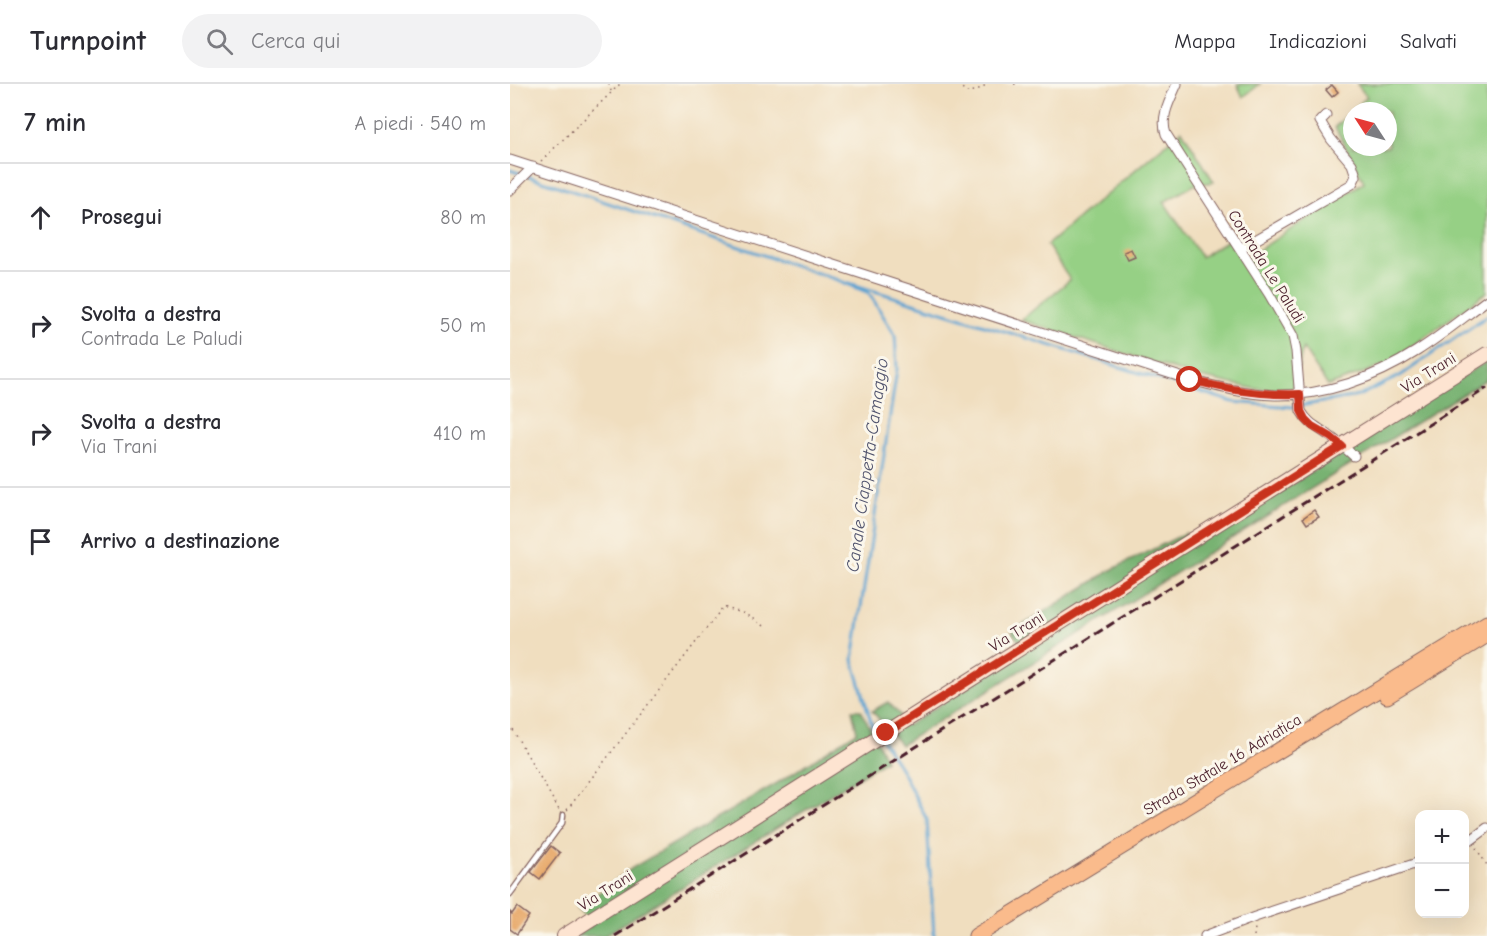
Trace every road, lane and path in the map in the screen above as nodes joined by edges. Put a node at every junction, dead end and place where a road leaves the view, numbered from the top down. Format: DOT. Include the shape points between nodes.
graph roads {
  1 [pos="609,84"];
  2 [pos="620,84"];
  3 [pos="958,84"];
  4 [pos="988,84"];
  5 [pos="1014,84"];
  6 [pos="1017,84"];
  7 [pos="1177,84"];
  8 [pos="612,92"];
  9 [pos="1326,116"];
  10 [pos="510,160"];
  11 [pos="534,167"];
  12 [pos="510,190"];
  13 [pos="1240,249"];
  14 [pos="1487,300"];
  15 [pos="1487,354"];
  16 [pos="1300,402"];
  17 [pos="1342,446"];
  18 [pos="1354,456"];
  19 [pos="1487,623"];
  20 [pos="766,627"];
  21 [pos="1487,635"];
  22 [pos="510,725"];
  23 [pos="562,816"];
  24 [pos="1487,828"];
  25 [pos="1469,840"];
  26 [pos="1469,842"];
  27 [pos="1415,863"];
  28 [pos="1487,865"];
  29 [pos="510,894"];
  30 [pos="564,936"];
  31 [pos="976,936"];
  32 [pos="992,936"];
  33 [pos="1205,936"];
  1 -- 8 [label="path"];
  2 -- 8 [label="path"];
  3 -- 4 [label="path" via="966,92"];
  5 -- 6 [label="path"];
  7 -- 13 [label="street, Contrada Le Paludi" via="1165,114 1166,134"];
  8 -- 11 [label="path"];
  9 -- 13 [label="street" via="1320,121 1352,164 1356,176 1352,184"];
  10 -- 11 [label="street"];
  11 -- 12 [label="street"];
  11 -- 16 [label="street" via="1190,380"];
  13 -- 16 [label="street, Contrada Le Paludi" via="1293,336"];
  14 -- 16 [label="street" via="1391,367"];
  15 -- 17 [label="main road, Via Trani"];
  16 -- 17 [label="street" via="1305,419"];
  17 -- 18 [label="street"];
  17 -- 30 [label="main road, Via Trani"];
  19 -- 31 [label="highway, Strada Statale 16 Adriatica"];
  20 -- 23 [label="path" via="723,607"];
  21 -- 32 [label="highway, Strada Statale 16 Adriatica"];
  22 -- 23 [label="path"];
  23 -- 29 [label="lane" via="562,823"];
  24 -- 25 [label="street"];
  26 -- 28 [label="path"];
  27 -- 33 [label="street"];
}
